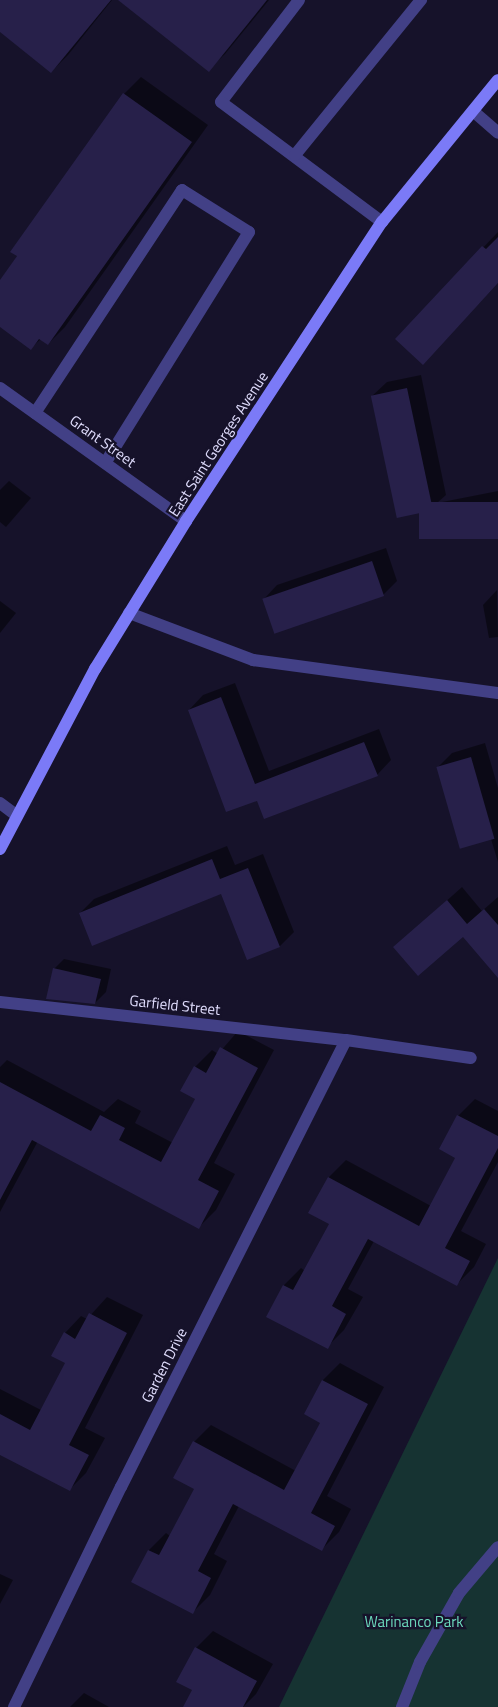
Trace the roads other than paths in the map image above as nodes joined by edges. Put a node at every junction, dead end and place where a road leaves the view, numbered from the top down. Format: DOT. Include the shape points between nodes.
graph roads {
  1 [pos="299,0"];
  2 [pos="421,0"];
  3 [pos="498,80"];
  4 [pos="473,111"];
  5 [pos="498,132"];
  6 [pos="295,155"];
  7 [pos="382,222"];
  8 [pos="0,388"];
  9 [pos="35,413"];
  10 [pos="105,463"];
  11 [pos="186,522"];
  12 [pos="129,613"];
  13 [pos="498,693"];
  14 [pos="0,803"];
  15 [pos="17,816"];
  16 [pos="0,849"];
  17 [pos="1,1004"];
  18 [pos="346,1040"];
  19 [pos="471,1058"];
  20 [pos="498,1547"];
  21 [pos="14,1707"];
  22 [pos="402,1707"];
  1 -- 6 [label="street" via="221,102"];
  2 -- 6 [label="street"];
  3 -- 4 [label="main road, East Saint Georges Avenue"];
  4 -- 5 [label="street"];
  4 -- 7 [label="main road, East Saint Georges Avenue"];
  6 -- 7 [label="street"];
  7 -- 11 [label="main road, East Saint Georges Avenue"];
  8 -- 9 [label="street, Grant Street"];
  9 -- 10 [label="street, Grant Street"];
  9 -- 10 [label="street" via="182,190 250,232"];
  10 -- 11 [label="street, Grant Street"];
  11 -- 12 [label="main road, East Saint Georges Avenue"];
  12 -- 13 [label="street" via="253,660"];
  12 -- 15 [label="main road, East Saint Georges Avenue" via="94,669"];
  14 -- 15 [label="street"];
  15 -- 16 [label="main road, East Saint Georges Avenue"];
  17 -- 18 [label="street, Garfield Street"];
  18 -- 19 [label="street, Garfield Street"];
  18 -- 21 [label="street, Garden Drive"];
  20 -- 22 [label="street" via="459,1593 420,1662"];
}
